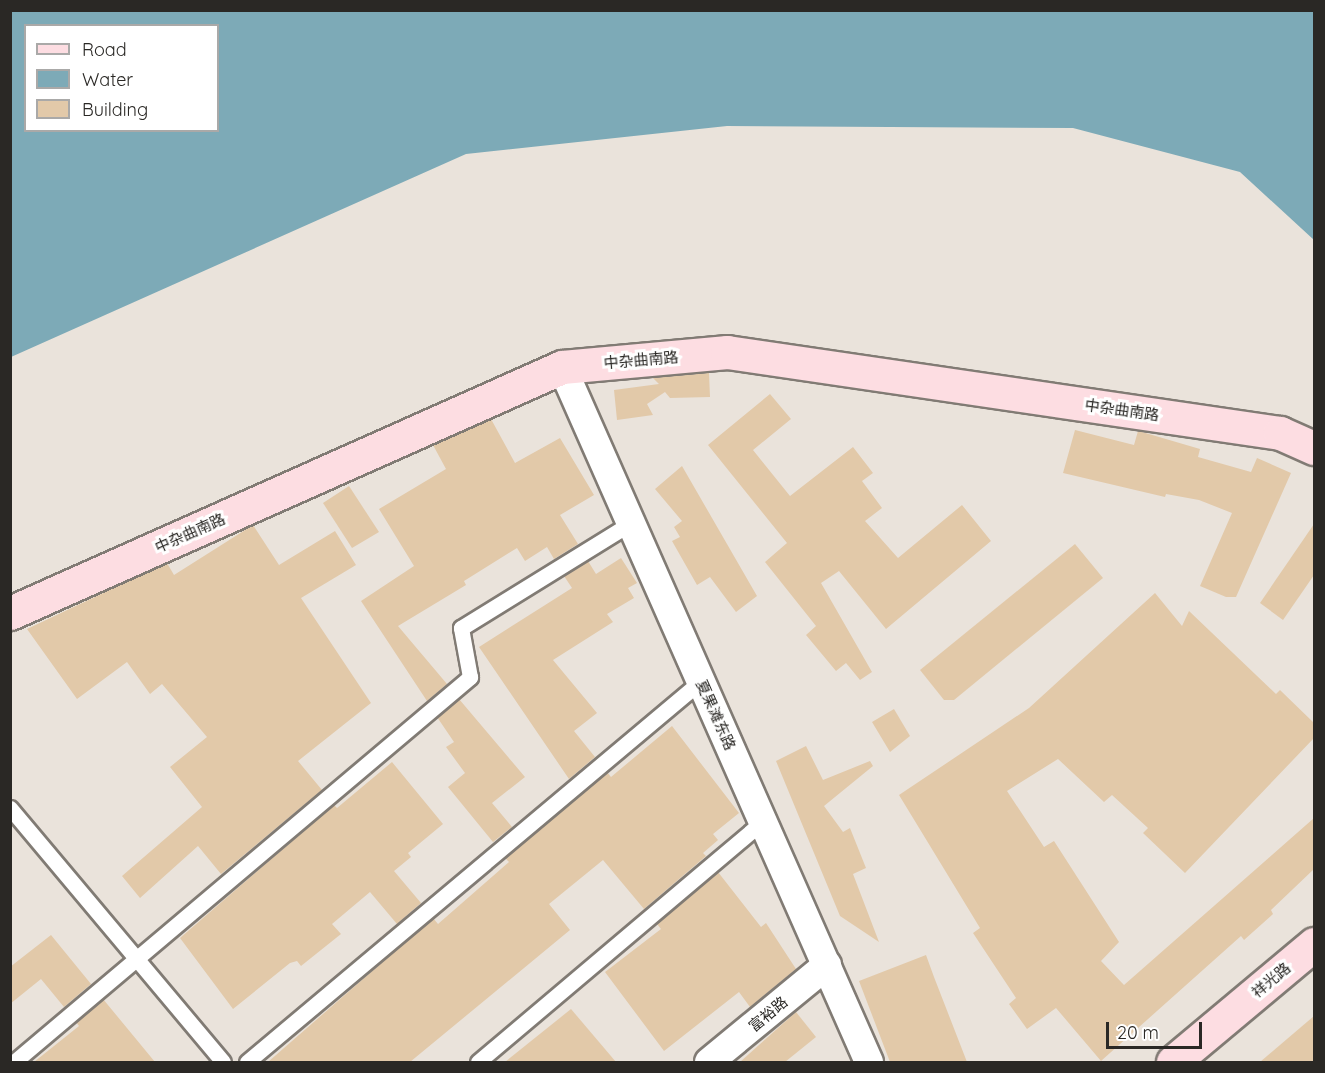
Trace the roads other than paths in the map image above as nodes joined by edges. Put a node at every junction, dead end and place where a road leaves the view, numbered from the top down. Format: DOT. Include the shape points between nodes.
graph roads {
  1 [pos="562,367"];
  2 [pos="1314,448"];
  3 [pos="631,523"];
  4 [pos="10,613"];
  5 [pos="701,681"];
  6 [pos="10,808"];
  7 [pos="763,821"];
  8 [pos="1314,944"];
  9 [pos="137,960"];
  10 [pos="827,964"];
  11 [pos="14,1062"];
  12 [pos="223,1062"];
  13 [pos="247,1062"];
  14 [pos="478,1062"];
  15 [pos="709,1062"];
  16 [pos="869,1062"];
  17 [pos="1173,1062"];
  1 -- 2 [label="street, 中杂曲南路" via="727,352 1280,433"];
  1 -- 3 [label="street, 夏果滩东路"];
  1 -- 4 [label="street, 中杂曲南路"];
  3 -- 5 [label="street, 夏果滩东路"];
  3 -- 9 [label="lane" via="461,628 470,676"];
  5 -- 7 [label="street, 夏果滩东路"];
  5 -- 13 [label="lane"];
  6 -- 9 [label="lane"];
  7 -- 10 [label="street, 夏果滩东路"];
  7 -- 14 [label="lane"];
  8 -- 17 [label="street, 祥光路"];
  9 -- 11 [label="lane"];
  9 -- 12 [label="lane"];
  10 -- 15 [label="street, 富裕路"];
  10 -- 16 [label="street, 夏果滩东路"];
}
